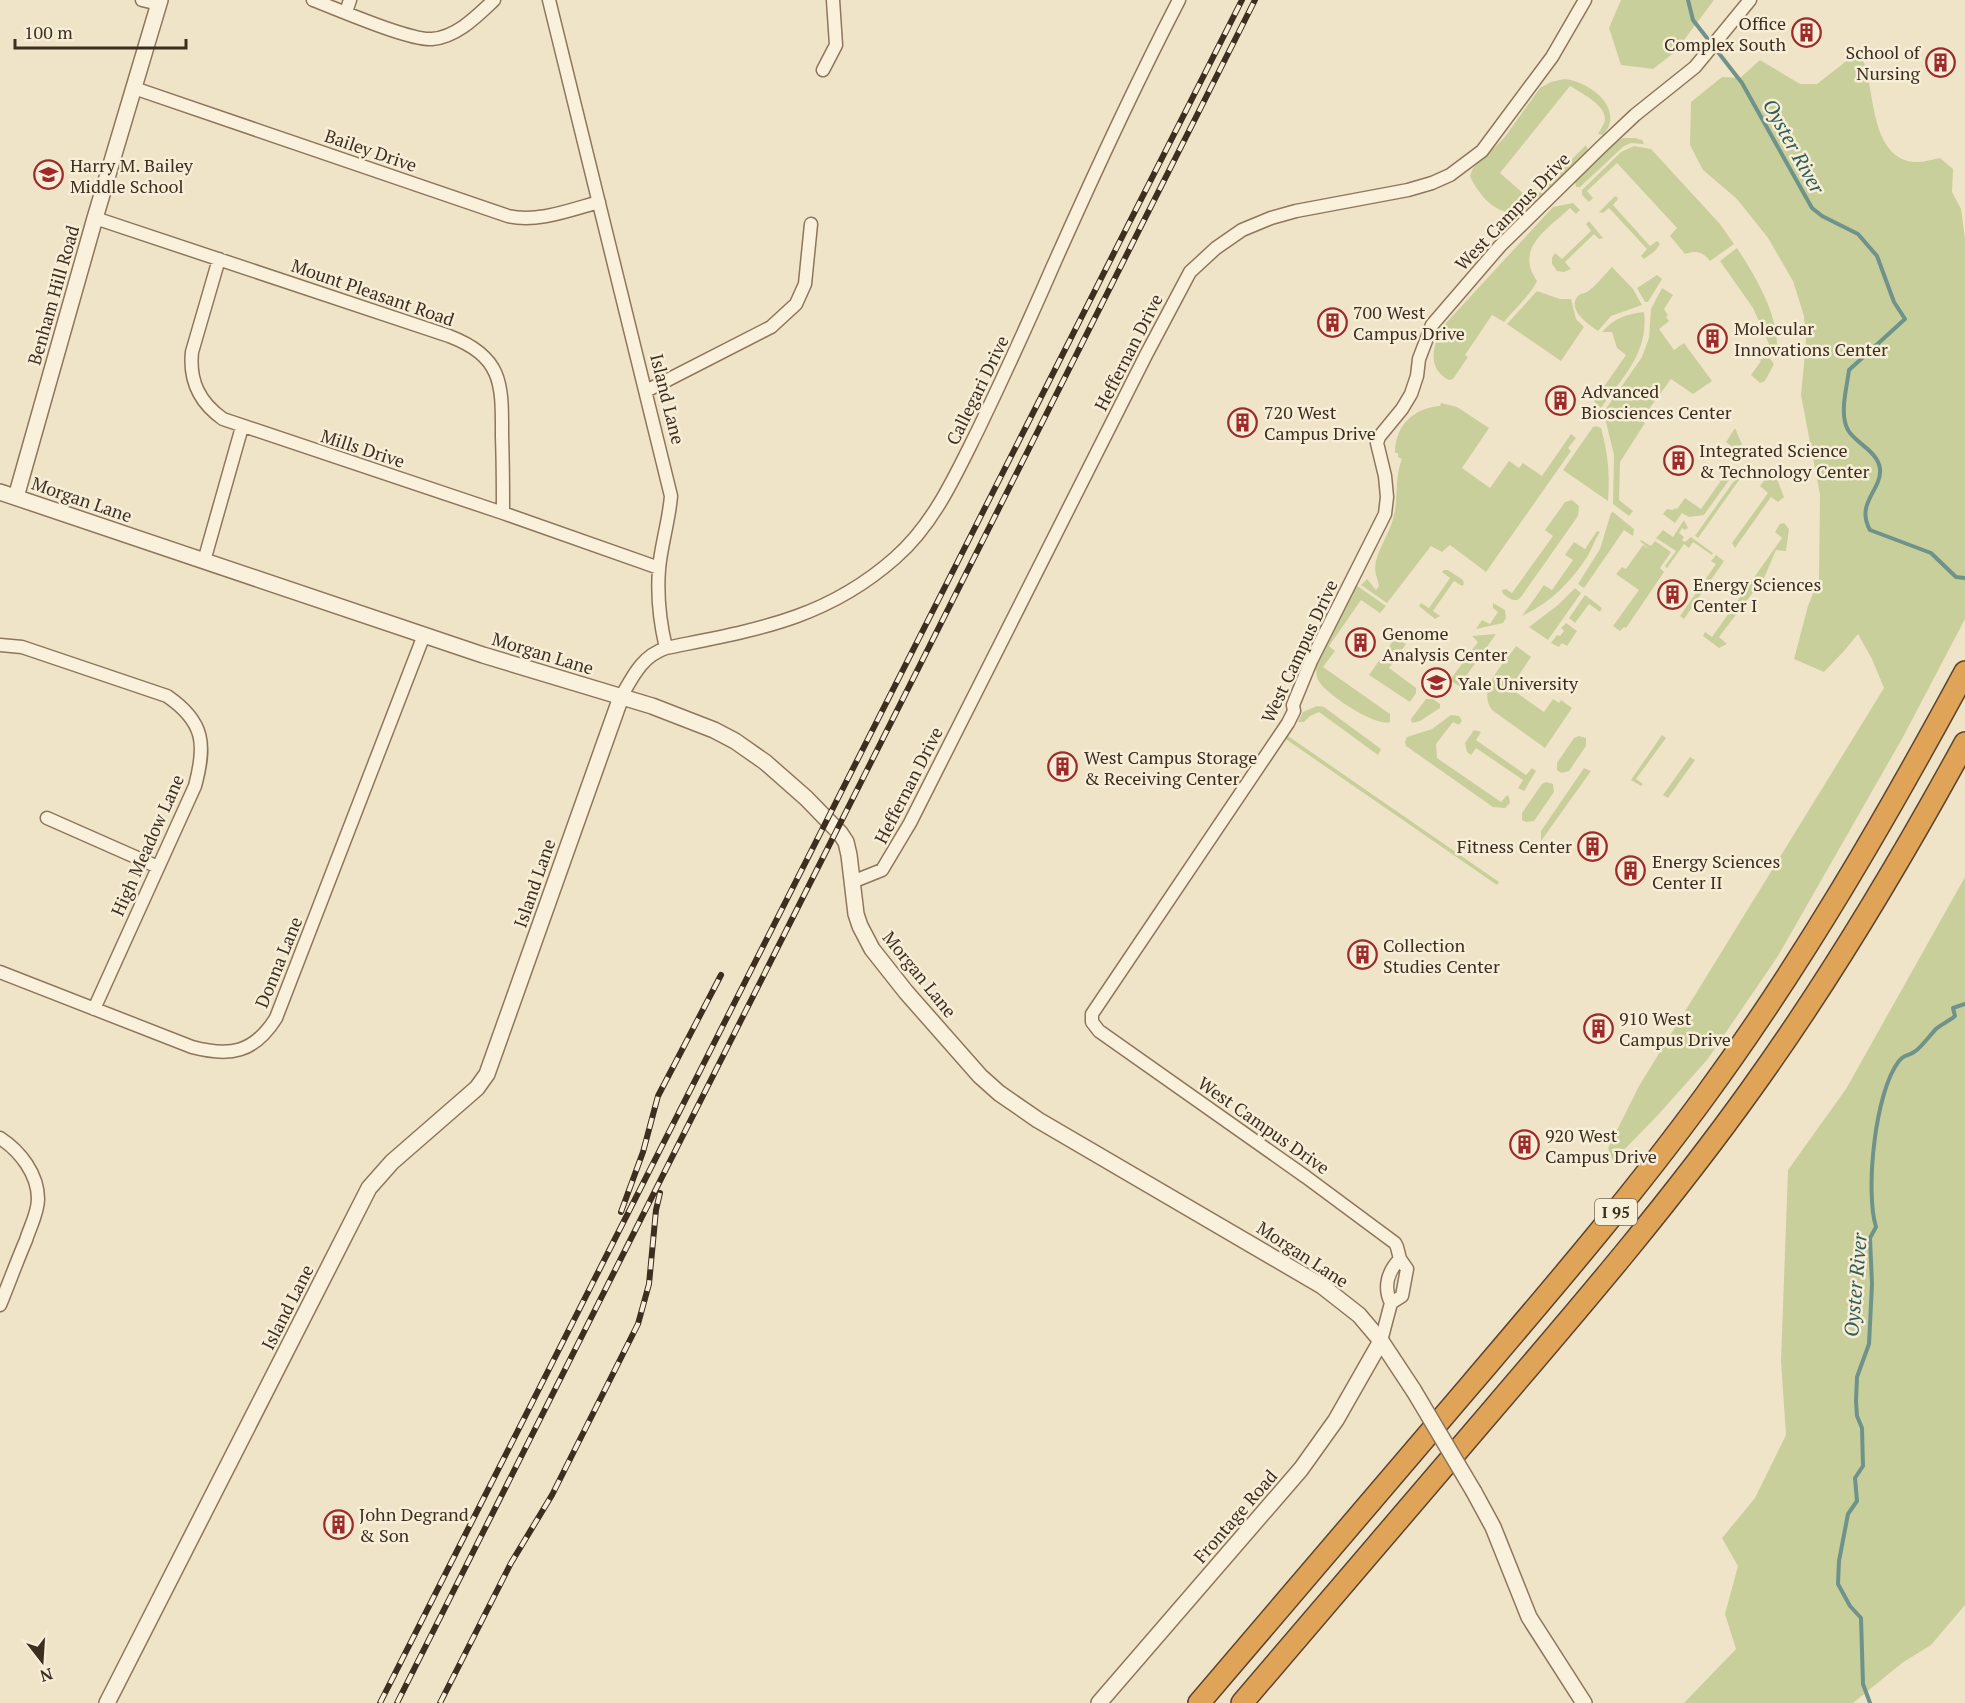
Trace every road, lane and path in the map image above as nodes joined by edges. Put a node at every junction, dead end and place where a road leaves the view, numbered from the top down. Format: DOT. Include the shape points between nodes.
graph roads {
  1 [pos="142,0"];
  2 [pos="313,0"];
  3 [pos="494,0"];
  4 [pos="549,0"];
  5 [pos="833,0"];
  6 [pos="1179,0"];
  7 [pos="1586,0"];
  8 [pos="1750,0"];
  9 [pos="159,2"];
  10 [pos="348,6"];
  11 [pos="823,70"];
  12 [pos="134,88"];
  13 [pos="599,202"];
  14 [pos="95,218"];
  15 [pos="811,224"];
  16 [pos="219,259"];
  17 [pos="646,391"];
  18 [pos="242,427"];
  19 [pos="0,492"];
  20 [pos="16,497"];
  21 [pos="503,513"];
  22 [pos="204,561"];
  23 [pos="659,568"];
  24 [pos="424,635"];
  25 [pos="0,645"];
  26 [pos="666,648"];
  27 [pos="1965,672"];
  28 [pos="621,697"];
  29 [pos="1965,743"];
  30 [pos="47,818"];
  31 [pos="158,867"];
  32 [pos="852,882"];
  33 [pos="0,972"];
  34 [pos="94,1009"];
  35 [pos="0,1138"];
  36 [pos="0,1305"];
  37 [pos="1381,1341"];
  38 [pos="1577,1700"];
  39 [pos="107,1703"];
  40 [pos="1099,1703"];
  41 [pos="1199,1703"];
  42 [pos="1242,1703"];
  1 -- 9 [label="street"];
  2 -- 10 [label="street"];
  3 -- 10 [label="street" via="464,26 432,39 414,37"];
  4 -- 13 [label="street, Island Lane"];
  5 -- 11 [label="street" via="836,45"];
  6 -- 26 [label="street, Callegari Drive" via="1100,159 1006,372 944,497 920,531 866,581 810,612 773,625"];
  7 -- 32 [label="street, Heffernan Drive" via="1552,57 1482,152 1467,164 1432,183 1408,190 1271,218 1242,230 1215,248 1190,272 900,842 882,870"];
  8 -- 37 [label="street, West Campus Drive" via="1695,67 1599,148 1500,246 1432,325 1411,394 1377,443 1385,476 1385,514 1311,661 1294,711 1092,1014 1092,1022 1100,1031 1395,1243 1407,1269 1401,1296 1391,1303"];
  9 -- 12 [label="street, Benham Hill Road"];
  12 -- 13 [label="street, Bailey Drive" via="517,219 538,218"];
  12 -- 14 [label="street, Benham Hill Road"];
  13 -- 17 [label="street, Island Lane"];
  14 -- 16 [label="street, Mount Pleasant Road"];
  14 -- 20 [label="street, Benham Hill Road"];
  15 -- 17 [label="street" via="805,284 796,303 771,327"];
  16 -- 18 [label="street, Mills Drive" via="192,352 192,374 205,404 223,419"];
  16 -- 21 [label="street, Mount Pleasant Road" via="474,348 494,370 501,392"];
  17 -- 23 [label="street, Island Lane" via="671,496"];
  18 -- 21 [label="street, Mills Drive"];
  18 -- 22 [label="street"];
  19 -- 20 [label="street, Morgan Lane"];
  20 -- 22 [label="street, Morgan Lane"];
  21 -- 23 [label="street, Mills Drive"];
  22 -- 24 [label="street, Morgan Lane"];
  23 -- 26 [label="street, Island Lane"];
  24 -- 28 [label="street, Morgan Lane"];
  24 -- 34 [label="street, Donna Lane" via="268,1031 240,1050 209,1051"];
  25 -- 31 [label="street, High Meadow Lane" via="22,647 167,696 195,724 202,749 201,763 195,786"];
  26 -- 28 [label="street, Island Lane" via="642,662"];
  27 -- 41 [label="highway, I 95" via="1836,900 1692,1114 1604,1227"];
  28 -- 32 [label="street, Morgan Lane" via="714,730 765,762 840,833 846,842"];
  28 -- 39 [label="street, Island Lane" via="487,1074 477,1088 392,1162 369,1188"];
  29 -- 42 [label="highway, I 95" via="1845,950 1712,1142 1603,1280"];
  30 -- 31 [label="street"];
  31 -- 34 [label="street, High Meadow Lane"];
  32 -- 37 [label="street, Morgan Lane" via="860,926 872,949 980,1076 999,1093 1038,1120 1322,1286 1359,1315"];
  33 -- 34 [label="street, Donna Lane"];
  35 -- 36 [label="street" via="25,1162 35,1181 38,1200"];
  37 -- 38 [label="street, Morgan Lane, bridge" via="1474,1492 1493,1527 1529,1617"];
  37 -- 40 [label="street, Frontage Road" via="1301,1469"];
}
